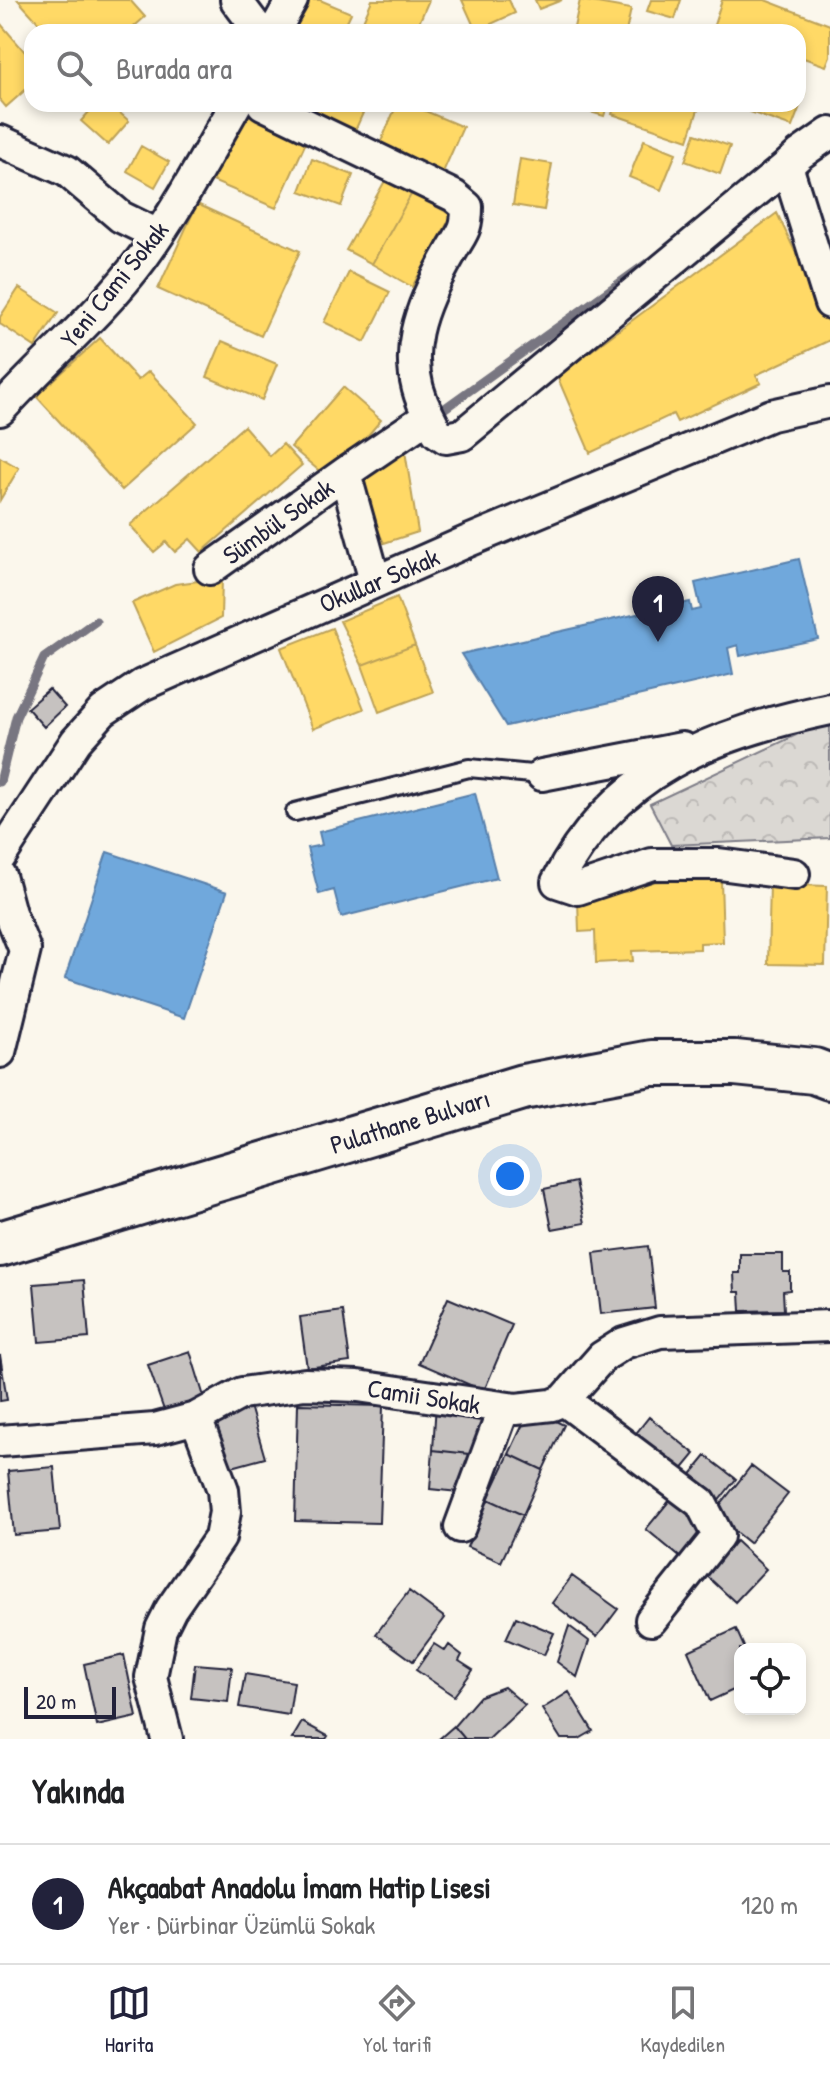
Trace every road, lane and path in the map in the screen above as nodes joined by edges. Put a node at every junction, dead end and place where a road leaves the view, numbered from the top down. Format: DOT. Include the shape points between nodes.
graph roads {
  1 [pos="236,0"];
  2 [pos="292,0"];
  3 [pos="254,24"];
  4 [pos="278,24"];
  5 [pos="231,112"];
  6 [pos="280,112"];
  7 [pos="830,133"];
  8 [pos="0,141"];
  9 [pos="787,166"];
  10 [pos="158,235"];
  11 [pos="830,303"];
  12 [pos="830,402"];
  13 [pos="0,410"];
  14 [pos="433,424"];
  15 [pos="345,473"];
  16 [pos="210,569"];
  17 [pos="375,581"];
  18 [pos="830,709"];
  19 [pos="716,742"];
  20 [pos="542,775"];
  21 [pos="295,812"];
  22 [pos="0,857"];
  23 [pos="794,874"];
  24 [pos="0,876"];
  25 [pos="9,978"];
  26 [pos="0,1052"];
  27 [pos="830,1077"];
  28 [pos="0,1244"];
  29 [pos="830,1326"];
  30 [pos="564,1400"];
  31 [pos="504,1408"];
  32 [pos="196,1418"];
  33 [pos="0,1441"];
  34 [pos="460,1527"];
  35 [pos="651,1620"];
  36 [pos="167,1739"];
  1 -- 3 [label="street"];
  2 -- 4 [label="street"];
  5 -- 10 [label="street, Yeni Cami Sokak"];
  6 -- 14 [label="street" via="467,207 467,226 422,310 414,347 414,376"];
  7 -- 9 [label="street"];
  8 -- 10 [label="street" via="67,171 121,217"];
  9 -- 11 [label="street"];
  9 -- 14 [label="street" via="462,435 446,438"];
  10 -- 13 [label="street, Yeni Cami Sokak" via="109,298"];
  12 -- 17 [label="street, Okullar Sokak" via="771,415"];
  14 -- 15 [label="street, Sümbül Sokak"];
  15 -- 16 [label="street, Sümbül Sokak"];
  15 -- 17 [label="street, Sümbül Sokak"];
  17 -- 22 [label="street, Okullar Sokak" via="142,685 103,711 76,741"];
  18 -- 19 [label="street" via="773,721"];
  19 -- 20 [label="street"];
  19 -- 23 [label="street" via="692,750 617,800 557,882 578,889 652,864 719,864"];
  20 -- 21 [label="lane" via="469,768"];
  24 -- 25 [label="street" via="25,950"];
  25 -- 26 [label="street"];
  27 -- 28 [label="street, Pulathane Bulvarı" via="735,1063 651,1063 523,1087"];
  29 -- 30 [label="street" via="660,1332 624,1343 602,1357"];
  30 -- 31 [label="street, Camii Sokak"];
  30 -- 35 [label="street" via="701,1503 718,1536"];
  31 -- 32 [label="street, Camii Sokak" via="389,1389 305,1384 242,1393"];
  31 -- 34 [label="street"];
  32 -- 33 [label="street, Camii Sokak" via="155,1429"];
  32 -- 36 [label="street" via="223,1490 225,1512 220,1538 161,1629 151,1677"];
}
